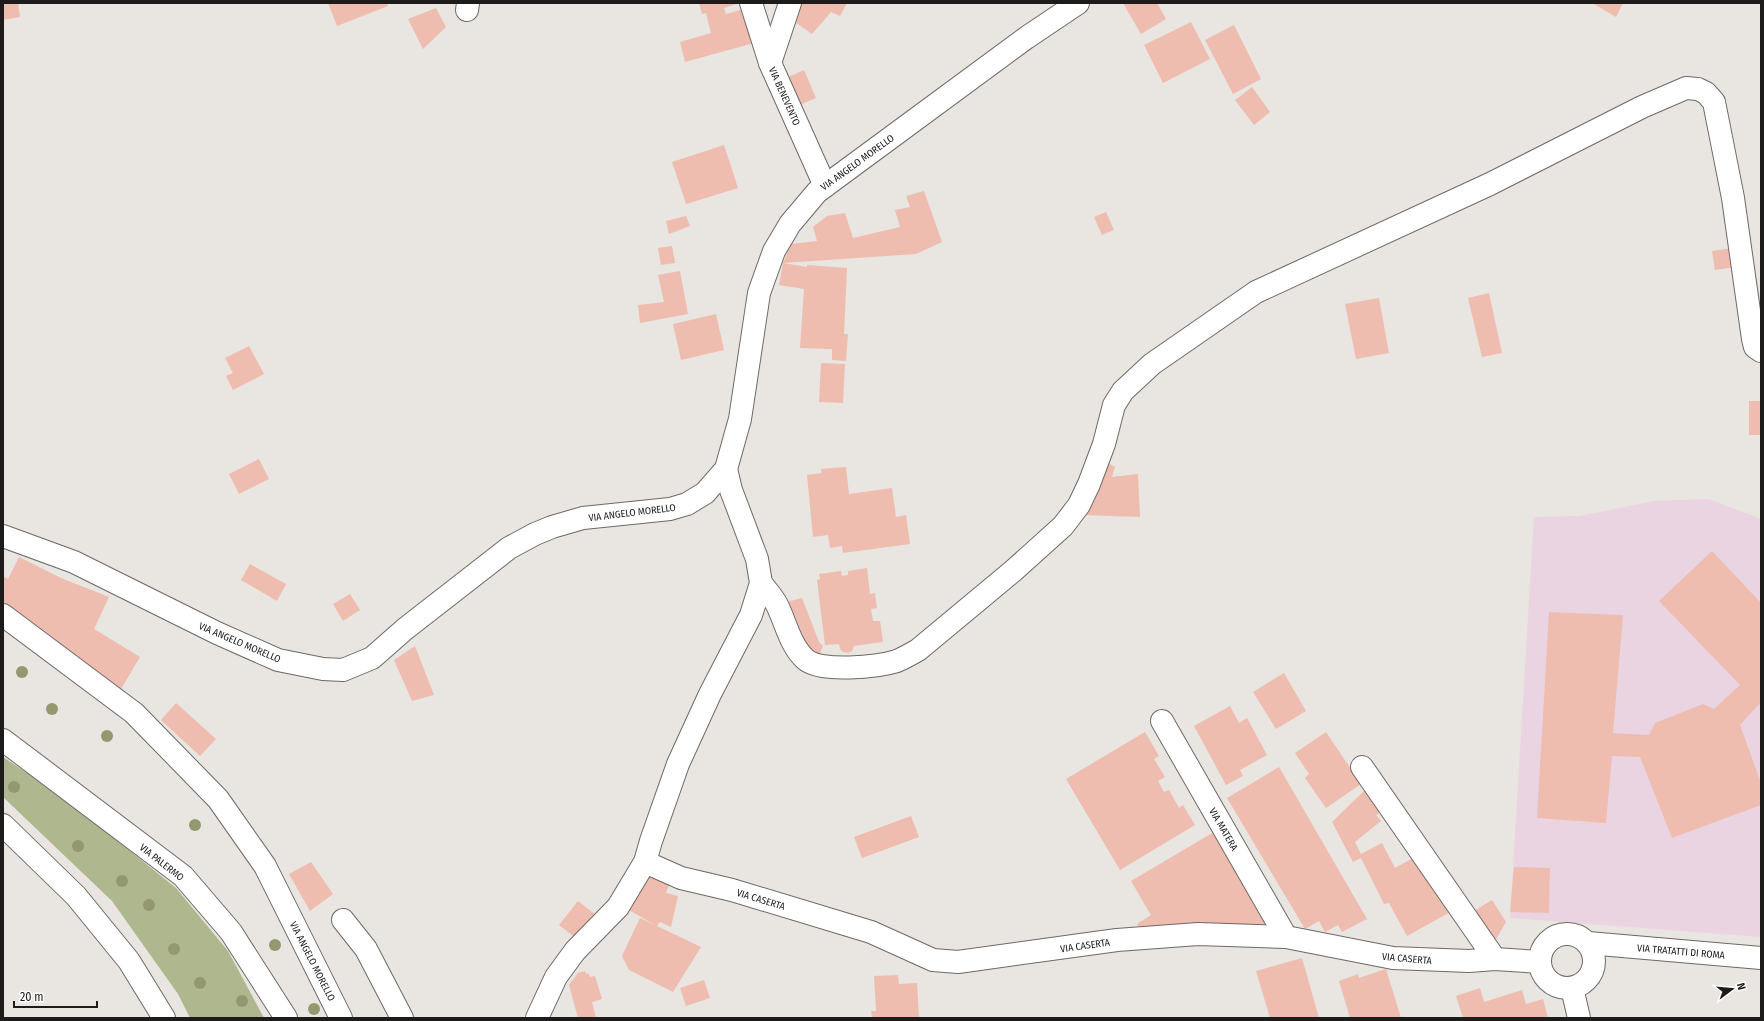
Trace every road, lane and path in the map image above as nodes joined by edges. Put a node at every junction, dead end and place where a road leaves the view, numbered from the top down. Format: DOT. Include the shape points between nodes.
graph roads {
  1 [pos="751,3"];
  2 [pos="790,3"];
  3 [pos="1078,3"];
  4 [pos="770,63"];
  5 [pos="825,186"];
  6 [pos="1761,351"];
  7 [pos="726,468"];
  8 [pos="3,536"];
  9 [pos="761,583"];
  10 [pos="3,615"];
  11 [pos="1162,721"];
  12 [pos="3,740"];
  13 [pos="1362,767"];
  14 [pos="3,825"];
  15 [pos="645,862"];
  16 [pos="343,920"];
  17 [pos="1286,938"];
  18 [pos="1595,944"];
  19 [pos="1761,958"];
  20 [pos="1495,959"];
  21 [pos="1540,962"];
  22 [pos="1572,988"];
  23 [pos="164,1018"];
  24 [pos="286,1018"];
  25 [pos="341,1018"];
  26 [pos="402,1018"];
  27 [pos="537,1018"];
  28 [pos="1579,1018"];
  1 -- 4 [label="street"];
  2 -- 4 [label="street, VIA BENEVENTO"];
  3 -- 5 [label="street, VIA ANGELO MORELLO" via="1026,38"];
  4 -- 5 [label="street, VIA BENEVENTO"];
  5 -- 7 [label="street, VIA ANGELO MORELLO" via="790,224 774,251 759,292 740,419"];
  6 -- 9 [label="street" via="1755,347 1753,339 1733,198 1714,102 1698,89 1686,88 1642,107 1490,184 1256,292 1152,364 1123,391 1114,405 1090,484 1079,505 1063,526 918,650 902,659 838,668 816,665 805,660 794,646 776,604"];
  7 -- 8 [label="street, VIA ANGELO MORELLO" via="705,493 687,504 670,509 583,518 535,534 509,548 372,658 343,670 323,670 278,660 217,633 74,562"];
  7 -- 9 [label="street" via="731,490 757,559"];
  9 -- 15 [label="street" via="751,615 710,694 678,764"];
  10 -- 25 [label="street, VIA ANGELO MORELLO" via="134,713 218,800 265,866"];
  11 -- 17 [label="street, VIA MATERA"];
  12 -- 24 [label="street, VIA PALERMO" via="183,876 231,932"];
  13 -- 20 [label="street"];
  14 -- 23 [label="street" via="76,896 129,961"];
  15 -- 17 [label="street, VIA CASERTA" via="681,878 732,890 871,932 933,960 958,962 1117,940 1198,934"];
  15 -- 27 [label="street" via="618,907 575,950 556,977"];
  16 -- 26 [label="street" via="366,949"];
  17 -- 20 [label="street, VIA CASERTA" via="1393,958 1469,961"];
  18 -- 19 [label="street, VIA TRATATTI DI ROMA"];
  18 -- 21 [label="street" via="1574,935 1558,936 1545,946"];
  18 -- 22 [label="street" via="1592,950 1594,966 1586,980"];
  20 -- 21 [label="street, VIA CASERTA"];
  21 -- 22 [label="street" via="1546,978 1553,984 1562,988"];
  22 -- 28 [label="street"];
}
